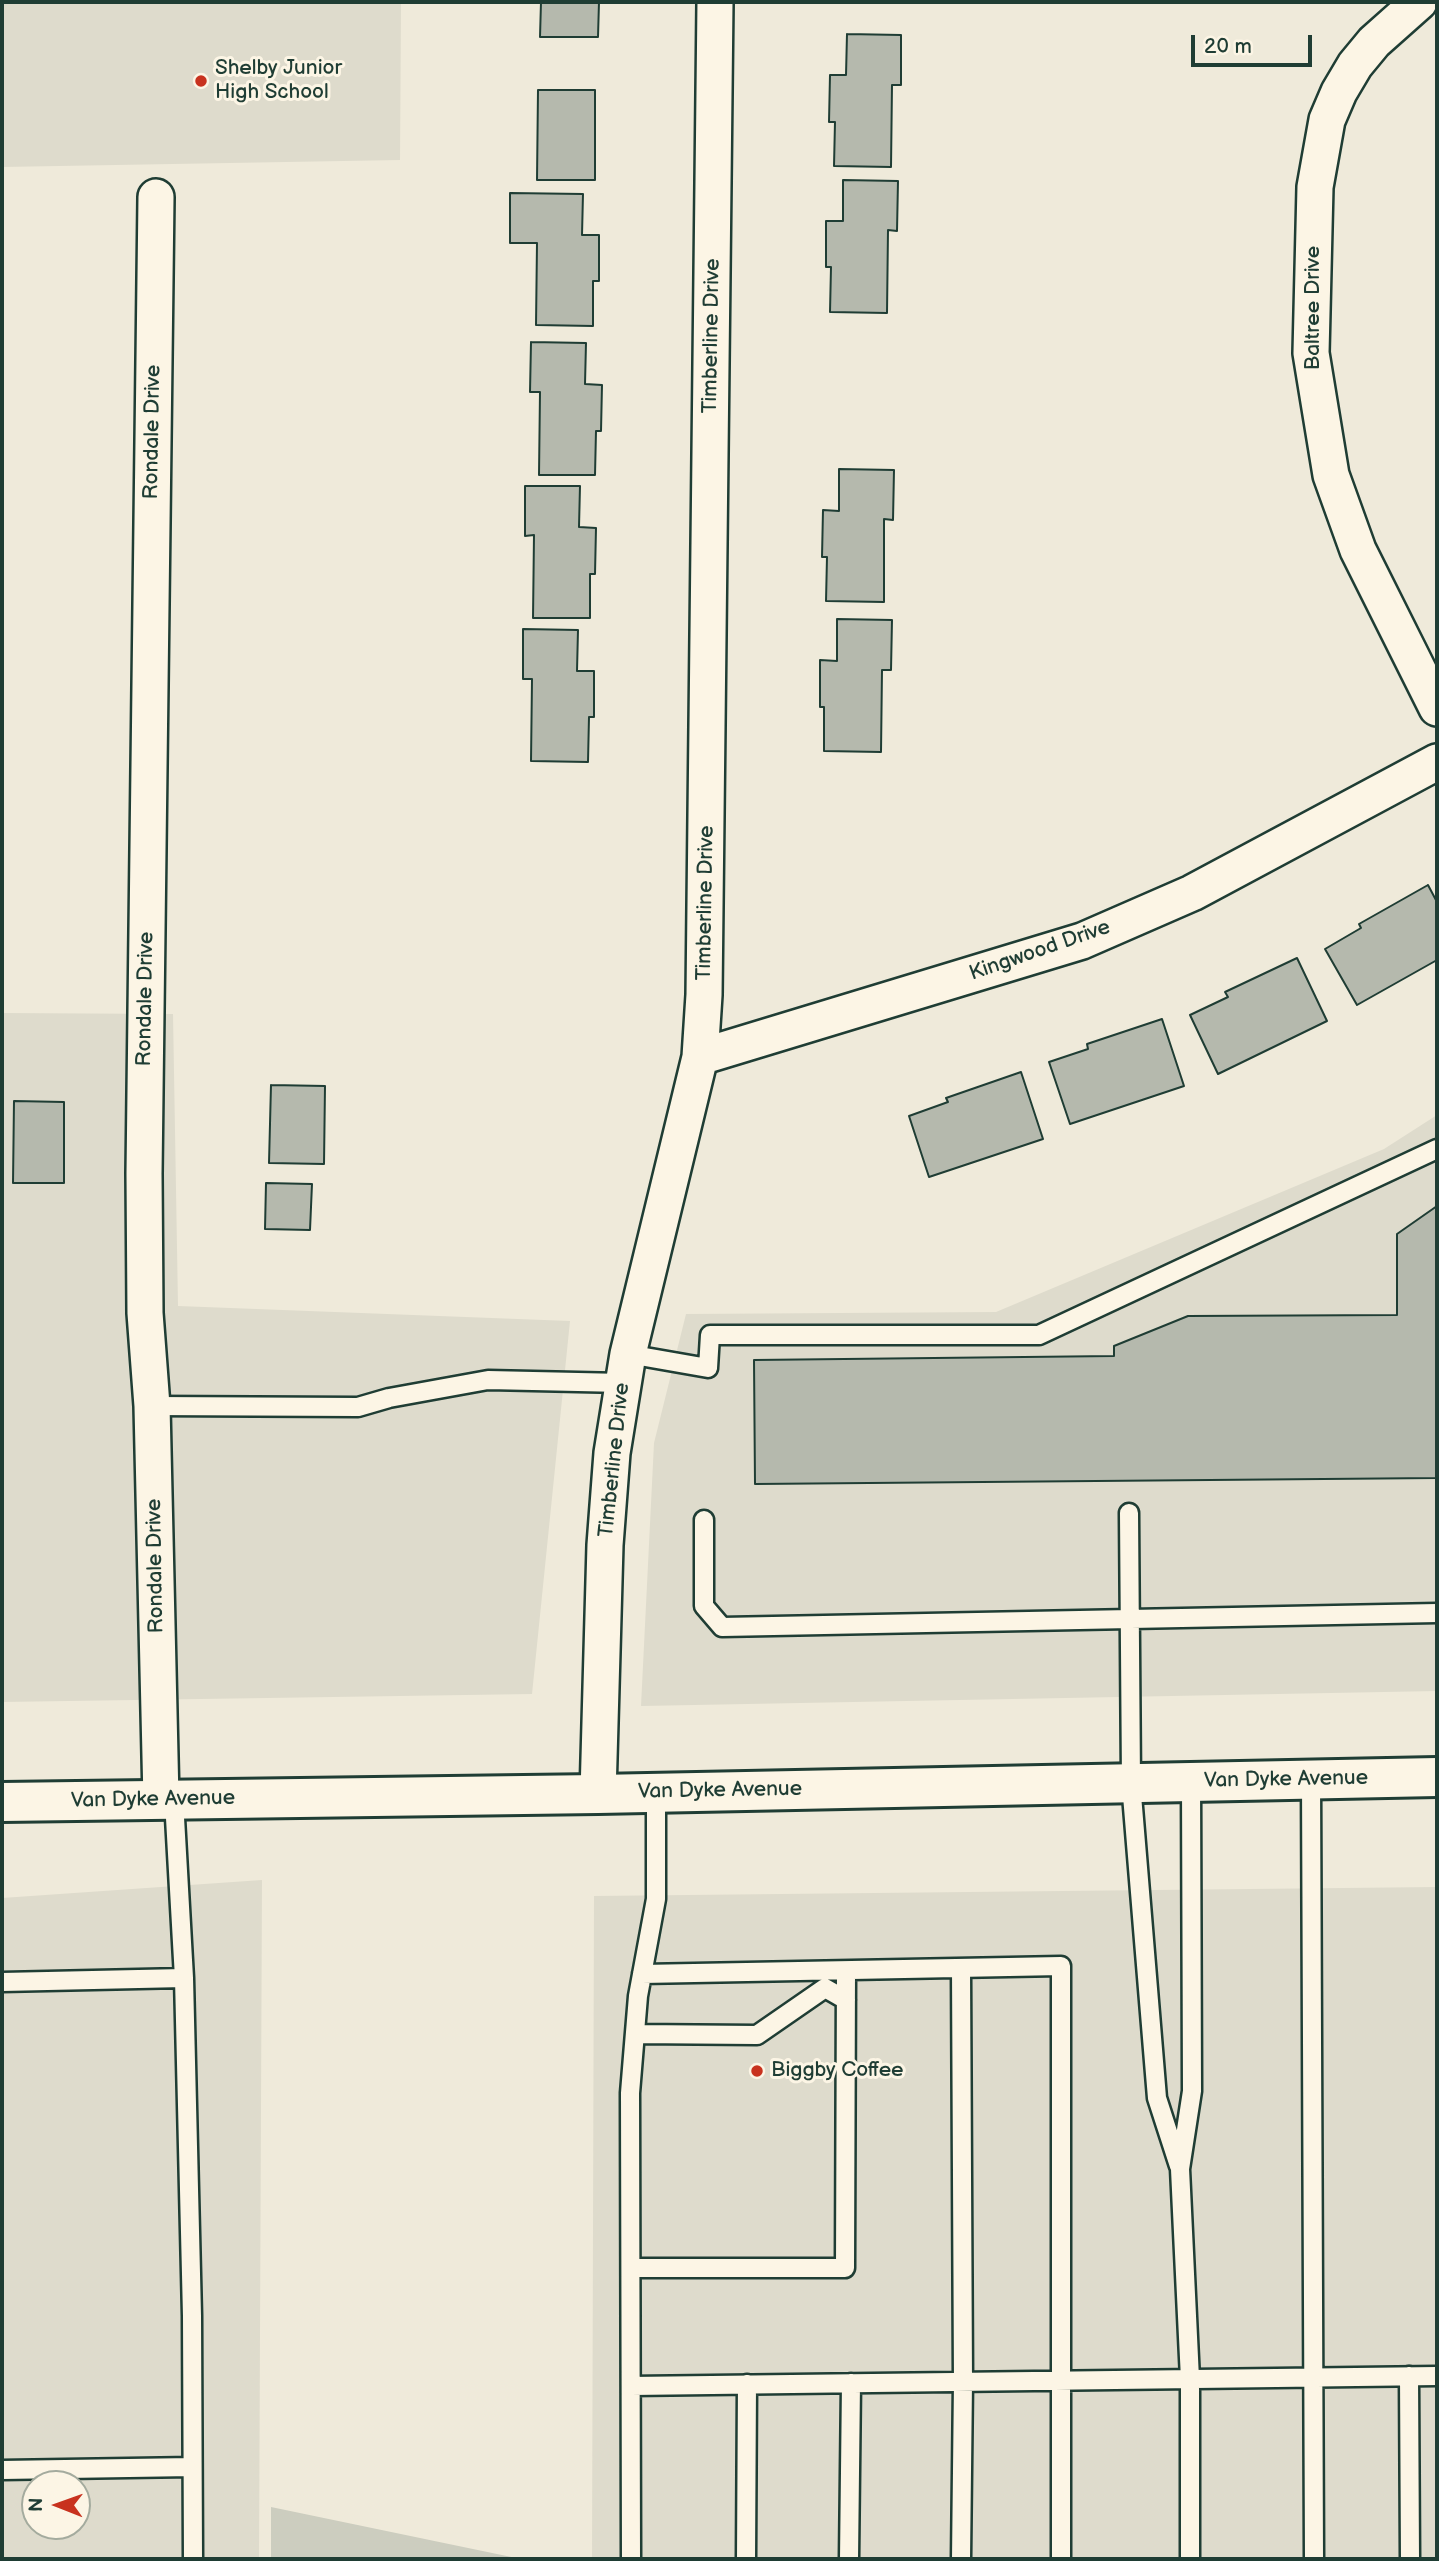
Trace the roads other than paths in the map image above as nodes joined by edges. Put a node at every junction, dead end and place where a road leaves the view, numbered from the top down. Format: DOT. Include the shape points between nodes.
graph roads {
  1 [pos="715,2"];
  2 [pos="1419,2"];
  3 [pos="156,197"];
  4 [pos="1437,708"];
  5 [pos="1437,762"];
  6 [pos="700,1057"];
  7 [pos="1437,1149"];
  8 [pos="625,1369"];
  9 [pos="152,1406"];
  10 [pos="1129,1513"];
  11 [pos="704,1520"];
  12 [pos="1437,1613"];
  13 [pos="1130,1619"];
  14 [pos="1437,1777"];
  15 [pos="1311,1779"];
  16 [pos="1191,1782"];
  17 [pos="1131,1783"];
  18 [pos="656,1791"];
  19 [pos="598,1794"];
  20 [pos="167,1800"];
  21 [pos="2,1802"];
  22 [pos="961,1969"];
  23 [pos="846,1972"];
  24 [pos="642,1975"];
  25 [pos="184,1978"];
  26 [pos="2,1982"];
  27 [pos="846,2000"];
  28 [pos="635,2034"];
  29 [pos="1180,2169"];
  30 [pos="631,2268"];
  31 [pos="1409,2376"];
  32 [pos="1437,2376"];
  33 [pos="1315,2378"];
  34 [pos="1190,2379"];
  35 [pos="1060,2380"];
  36 [pos="963,2382"];
  37 [pos="850,2383"];
  38 [pos="747,2384"];
  39 [pos="631,2386"];
  40 [pos="192,2468"];
  41 [pos="2,2470"];
  42 [pos="193,2559"];
  43 [pos="631,2559"];
  44 [pos="746,2559"];
  45 [pos="849,2559"];
  46 [pos="961,2559"];
  47 [pos="1061,2559"];
  48 [pos="1190,2559"];
  49 [pos="1314,2559"];
  50 [pos="1410,2559"];
  1 -- 6 [label="street, Timberline Drive" via="706,908"];
  2 -- 4 [label="street, Baltree Drive" via="1354,65 1327,120 1315,187 1311,353 1331,475 1358,550"];
  3 -- 9 [label="street, Rondale Drive" via="144,1173 145,1313"];
  5 -- 6 [label="street, Kingwood Drive" via="1192,893 1082,941"];
  6 -- 8 [label="street, Timberline Drive"];
  7 -- 8 [label="lane" via="1039,1335 710,1335 708,1368"];
  8 -- 9 [label="lane" via="488,1381 358,1407"];
  8 -- 19 [label="street, Timberline Drive" via="605,1545"];
  9 -- 20 [label="street, Rondale Drive"];
  10 -- 13 [label="lane"];
  11 -- 13 [label="lane" via="704,1606 722,1627"];
  12 -- 13 [label="lane"];
  13 -- 17 [label="lane"];
  14 -- 15 [label="main road, Van Dyke Avenue"];
  15 -- 16 [label="main road, Van Dyke Avenue"];
  15 -- 33 [label="lane"];
  16 -- 17 [label="main road, Van Dyke Avenue"];
  16 -- 29 [label="lane" via="1192,2091"];
  17 -- 18 [label="main road, Van Dyke Avenue"];
  17 -- 29 [label="lane" via="1157,2098"];
  18 -- 19 [label="main road, Van Dyke Avenue"];
  18 -- 24 [label="lane" via="656,1899"];
  19 -- 20 [label="main road, Van Dyke Avenue"];
  20 -- 21 [label="main road, Van Dyke Avenue"];
  20 -- 25 [label="lane"];
  22 -- 23 [label="lane"];
  22 -- 35 [label="lane" via="1061,1966"];
  22 -- 36 [label="lane"];
  23 -- 24 [label="lane"];
  23 -- 27 [label="lane"];
  24 -- 28 [label="lane"];
  25 -- 26 [label="lane"];
  25 -- 40 [label="lane"];
  27 -- 28 [label="lane" via="825,1989 757,2035"];
  27 -- 30 [label="lane" via="845,2267"];
  28 -- 30 [label="lane" via="630,2093"];
  29 -- 34 [label="lane"];
  30 -- 39 [label="lane"];
  31 -- 32 [label="lane"];
  31 -- 33 [label="lane"];
  31 -- 50 [label="lane"];
  33 -- 34 [label="lane"];
  33 -- 49 [label="lane"];
  34 -- 35 [label="lane"];
  34 -- 48 [label="lane"];
  35 -- 36 [label="lane"];
  35 -- 47 [label="lane"];
  36 -- 37 [label="lane"];
  36 -- 46 [label="lane"];
  37 -- 38 [label="lane"];
  37 -- 45 [label="lane"];
  38 -- 39 [label="lane"];
  38 -- 44 [label="lane"];
  39 -- 43 [label="lane"];
  40 -- 41 [label="lane"];
  40 -- 42 [label="lane"];
}
